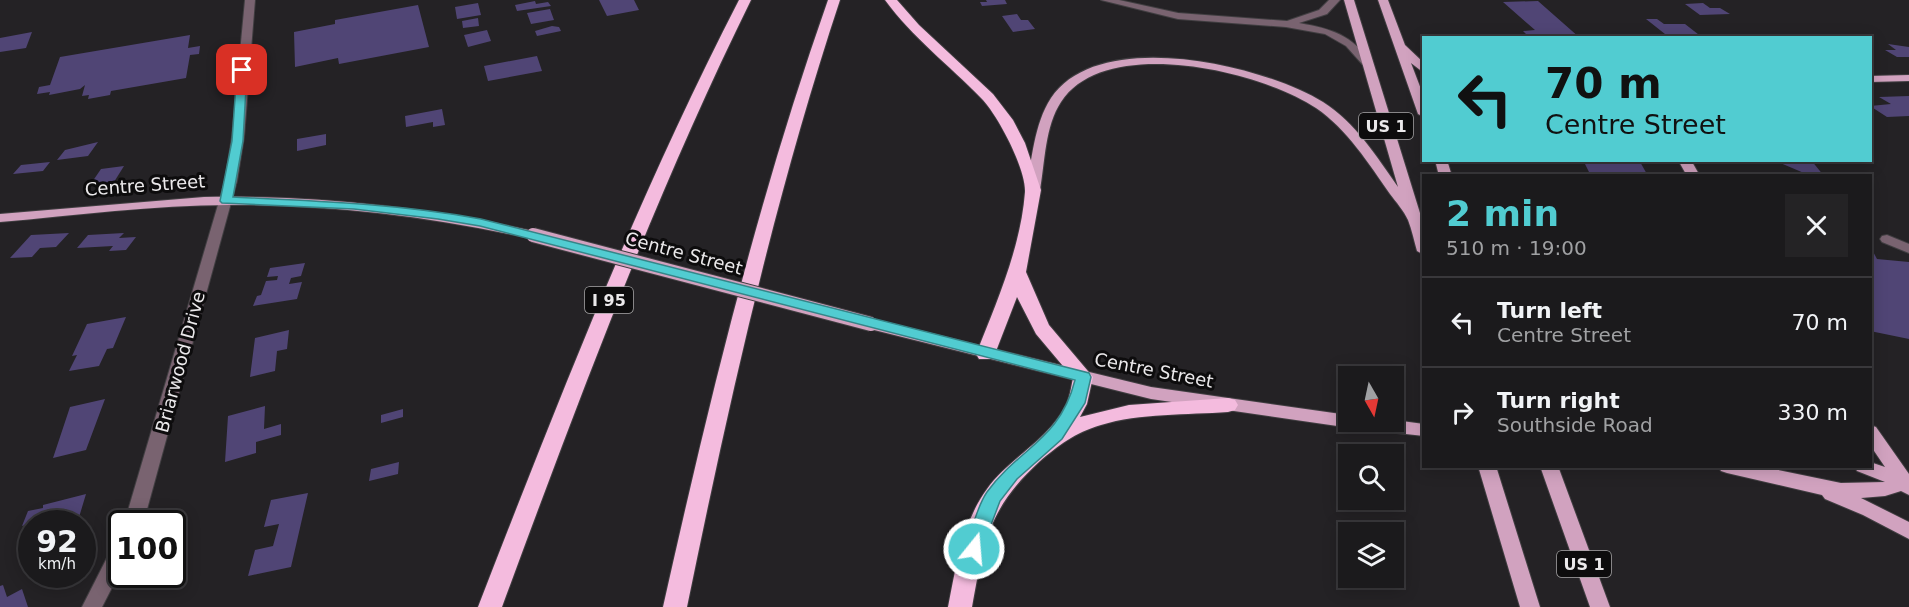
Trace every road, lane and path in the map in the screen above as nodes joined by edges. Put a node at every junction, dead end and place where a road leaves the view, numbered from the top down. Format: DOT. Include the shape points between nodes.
graph roads {
  1 [pos="250,0"];
  2 [pos="745,0"];
  3 [pos="834,0"];
  4 [pos="891,0"];
  5 [pos="1106,0"];
  6 [pos="1335,0"];
  7 [pos="1348,0"];
  8 [pos="1383,0"];
  9 [pos="1286,24"];
  10 [pos="1397,40"];
  11 [pos="1367,63"];
  12 [pos="1422,68"];
  13 [pos="1909,78"];
  14 [pos="1872,79"];
  15 [pos="1422,109"];
  16 [pos="1034,190"];
  17 [pos="226,201"];
  18 [pos="0,218"];
  19 [pos="1414,218"];
  20 [pos="1887,239"];
  21 [pos="1422,245"];
  22 [pos="1909,249"];
  23 [pos="1017,272"];
  24 [pos="986,354"];
  25 [pos="1083,377"];
  26 [pos="1228,405"];
  27 [pos="1338,419"];
  28 [pos="1404,428"];
  29 [pos="1422,430"];
  30 [pos="1872,434"];
  31 [pos="1056,435"];
  32 [pos="1488,468"];
  33 [pos="1550,468"];
  34 [pos="1735,468"];
  35 [pos="1868,468"];
  36 [pos="1907,485"];
  37 [pos="1815,487"];
  38 [pos="137,510"];
  39 [pos="1909,531"];
  40 [pos="108,576"];
  41 [pos="92,607"];
  42 [pos="490,607"];
  43 [pos="675,607"];
  44 [pos="960,607"];
  45 [pos="1530,607"];
  46 [pos="1600,607"];
  1 -- 17 [label="street, Briarwood Drive" via="238,141"];
  2 -- 42 [label="highway, I 95" via="662,175 597,329"];
  3 -- 43 [label="highway" via="783,159 707,457"];
  4 -- 16 [label="highway" via="1006,120"];
  5 -- 9 [label="street" via="1178,16"];
  6 -- 9 [label="street" via="1323,12"];
  7 -- 11 [label="main road, US 1"];
  8 -- 10 [label="main road, US 1"];
  9 -- 11 [label="street" via="1340,36"];
  10 -- 12 [label="main road"];
  10 -- 15 [label="main road, US 1"];
  11 -- 19 [label="main road, US 1"];
  13 -- 14 [label="main road"];
  16 -- 19 [label="main road" via="1050,112 1068,87 1095,71 1116,66 1194,62 1253,74 1321,106 1359,144"];
  16 -- 23 [label="highway"];
  17 -- 18 [label="main road, Centre Street"];
  17 -- 24 [label="main road, Centre Street, bridge" via="272,201 438,215 533,235"];
  17 -- 38 [label="street, Briarwood Drive"];
  19 -- 21 [label="main road, US 1"];
  20 -- 22 [label="street"];
  23 -- 24 [label="highway"];
  23 -- 25 [label="highway" via="1027,306 1042,334"];
  24 -- 25 [label="main road, Centre Street"];
  25 -- 26 [label="main road, Centre Street"];
  25 -- 31 [label="highway" via="1077,403"];
  26 -- 27 [label="main road, Centre Street"];
  26 -- 31 [label="highway" via="1130,412 1097,418"];
  28 -- 29 [label="main road, Centre Street"];
  30 -- 36 [label="main road"];
  31 -- 44 [label="highway" via="1011,475 992,498 980,526"];
  32 -- 45 [label="main road"];
  33 -- 46 [label="main road, US 1"];
  34 -- 37 [label="main road"];
  35 -- 36 [label="main road"];
  36 -- 37 [label="main road" via="1878,492"];
  37 -- 39 [label="main road"];
  40 -- 41 [label="street"];
}
